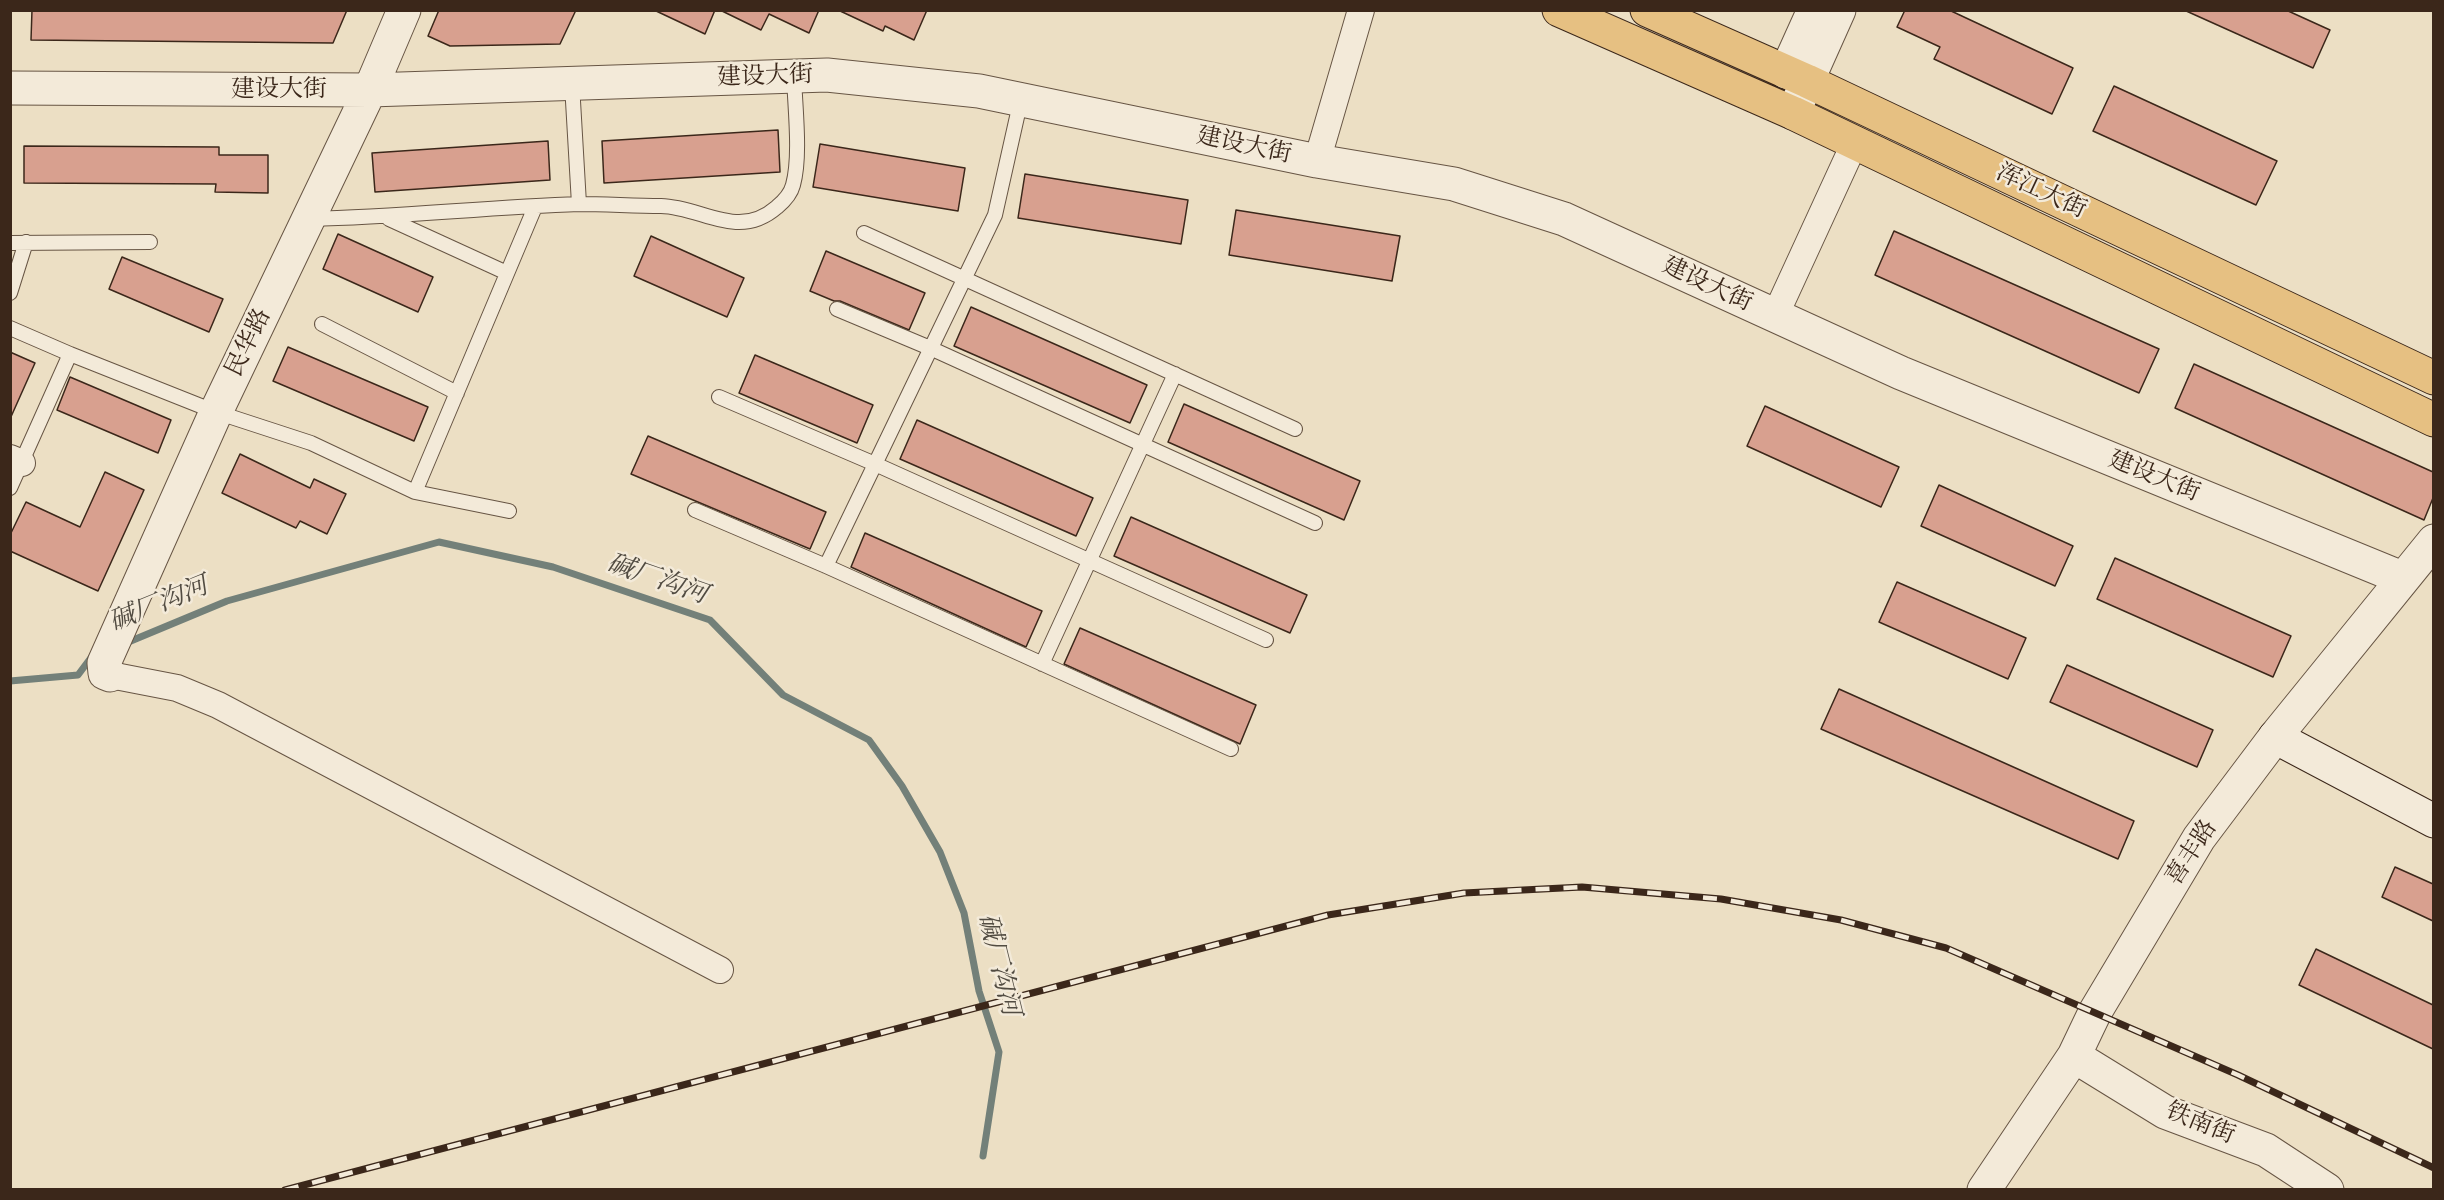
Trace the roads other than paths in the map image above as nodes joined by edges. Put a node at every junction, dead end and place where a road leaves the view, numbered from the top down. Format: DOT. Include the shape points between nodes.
graph roads {
  1 [pos="404,10"];
  2 [pos="1361,10"];
  3 [pos="1559,10"];
  4 [pos="1647,10"];
  5 [pos="1814,10"];
  6 [pos="1839,10"];
  7 [pos="794,76"];
  8 [pos="1796,77"];
  9 [pos="572,84"];
  10 [pos="10,88"];
  11 [pos="370,90"];
  12 [pos="1021,99"];
  13 [pos="1783,109"];
  14 [pos="1855,142"];
  15 [pos="1317,161"];
  16 [pos="579,204"];
  17 [pos="535,207"];
  18 [pos="386,217"];
  19 [pos="309,219"];
  20 [pos="864,233"];
  21 [pos="26,242"];
  22 [pos="150,242"];
  23 [pos="10,243"];
  24 [pos="507,273"];
  25 [pos="964,278"];
  26 [pos="10,293"];
  27 [pos="837,309"];
  28 [pos="1775,316"];
  29 [pos="322,324"];
  30 [pos="10,328"];
  31 [pos="930,348"];
  32 [pos="70,354"];
  33 [pos="1175,374"];
  34 [pos="2433,378"];
  35 [pos="457,393"];
  36 [pos="719,397"];
  37 [pos="216,412"];
  38 [pos="2433,420"];
  39 [pos="1295,429"];
  40 [pos="1143,444"];
  41 [pos="16,460"];
  42 [pos="875,464"];
  43 [pos="10,488"];
  44 [pos="415,492"];
  45 [pos="509,510"];
  46 [pos="694,510"];
  47 [pos="1315,523"];
  48 [pos="2433,541"];
  49 [pos="1089,560"];
  50 [pos="826,566"];
  51 [pos="2402,578"];
  52 [pos="1266,640"];
  53 [pos="1042,664"];
  54 [pos="107,669"];
  55 [pos="2275,736"];
  56 [pos="1231,749"];
  57 [pos="2433,821"];
  58 [pos="720,970"];
  59 [pos="2074,1056"];
  60 [pos="1984,1190"];
  61 [pos="2327,1190"];
  1 -- 11 [label="street, 民华路"];
  2 -- 15 [label="street"];
  3 -- 13 [label="main road"];
  4 -- 8 [label="main road, 浑江大街"];
  5 -- 8 [label="street"];
  6 -- 8 [label="street"];
  7 -- 9 [label="street, 建设大街"];
  7 -- 12 [label="street, 建设大街" via="827,75 979,90"];
  7 -- 16 [label="lane" via="792,188 779,206 760,220 722,221 670,207"];
  8 -- 13 [label="street"];
  8 -- 34 [label="main road, 浑江大街"];
  9 -- 11 [label="street, 建设大街"];
  9 -- 16 [label="lane"];
  10 -- 11 [label="street, 建设大街"];
  11 -- 19 [label="street, 民华路"];
  12 -- 15 [label="street, 建设大街"];
  12 -- 25 [label="lane" via="995,215"];
  13 -- 14 [label="main road"];
  14 -- 28 [label="street"];
  14 -- 38 [label="main road"];
  15 -- 28 [label="street, 建设大街" via="1454,184 1564,219"];
  16 -- 17 [label="lane"];
  17 -- 18 [label="lane"];
  17 -- 24 [label="lane"];
  18 -- 19 [label="lane"];
  18 -- 24 [label="lane"];
  19 -- 37 [label="street, 民华路"];
  20 -- 25 [label="lane"];
  21 -- 22 [label="lane"];
  21 -- 23 [label="lane"];
  21 -- 26 [label="lane"];
  24 -- 35 [label="lane"];
  25 -- 31 [label="lane"];
  25 -- 33 [label="lane"];
  27 -- 31 [label="lane"];
  28 -- 51 [label="street, 建设大街" via="1901,374"];
  29 -- 35 [label="lane"];
  30 -- 32 [label="lane"];
  31 -- 40 [label="lane"];
  31 -- 42 [label="lane"];
  32 -- 37 [label="lane"];
  32 -- 41 [label="lane"];
  33 -- 39 [label="lane"];
  33 -- 40 [label="lane"];
  35 -- 44 [label="lane"];
  36 -- 42 [label="lane"];
  37 -- 44 [label="lane" via="311,443"];
  37 -- 54 [label="street, 民华路" via="120,628"];
  40 -- 47 [label="lane"];
  40 -- 49 [label="lane"];
  41 -- 43 [label="lane"];
  42 -- 49 [label="lane"];
  42 -- 50 [label="lane"];
  44 -- 45 [label="lane"];
  46 -- 50 [label="lane"];
  48 -- 51 [label="street, 喜丰路"];
  49 -- 52 [label="lane"];
  49 -- 53 [label="lane"];
  50 -- 53 [label="lane"];
  51 -- 55 [label="street, 喜丰路"];
  53 -- 56 [label="lane"];
  54 -- 58 [label="street" via="177,687 218,705"];
  55 -- 57 [label="street"];
  55 -- 59 [label="street, 喜丰路" via="2199,838 2095,1012"];
  59 -- 60 [label="street, 喜丰路"];
  59 -- 61 [label="street, 铁南街" via="2165,1112 2266,1150"];
}
